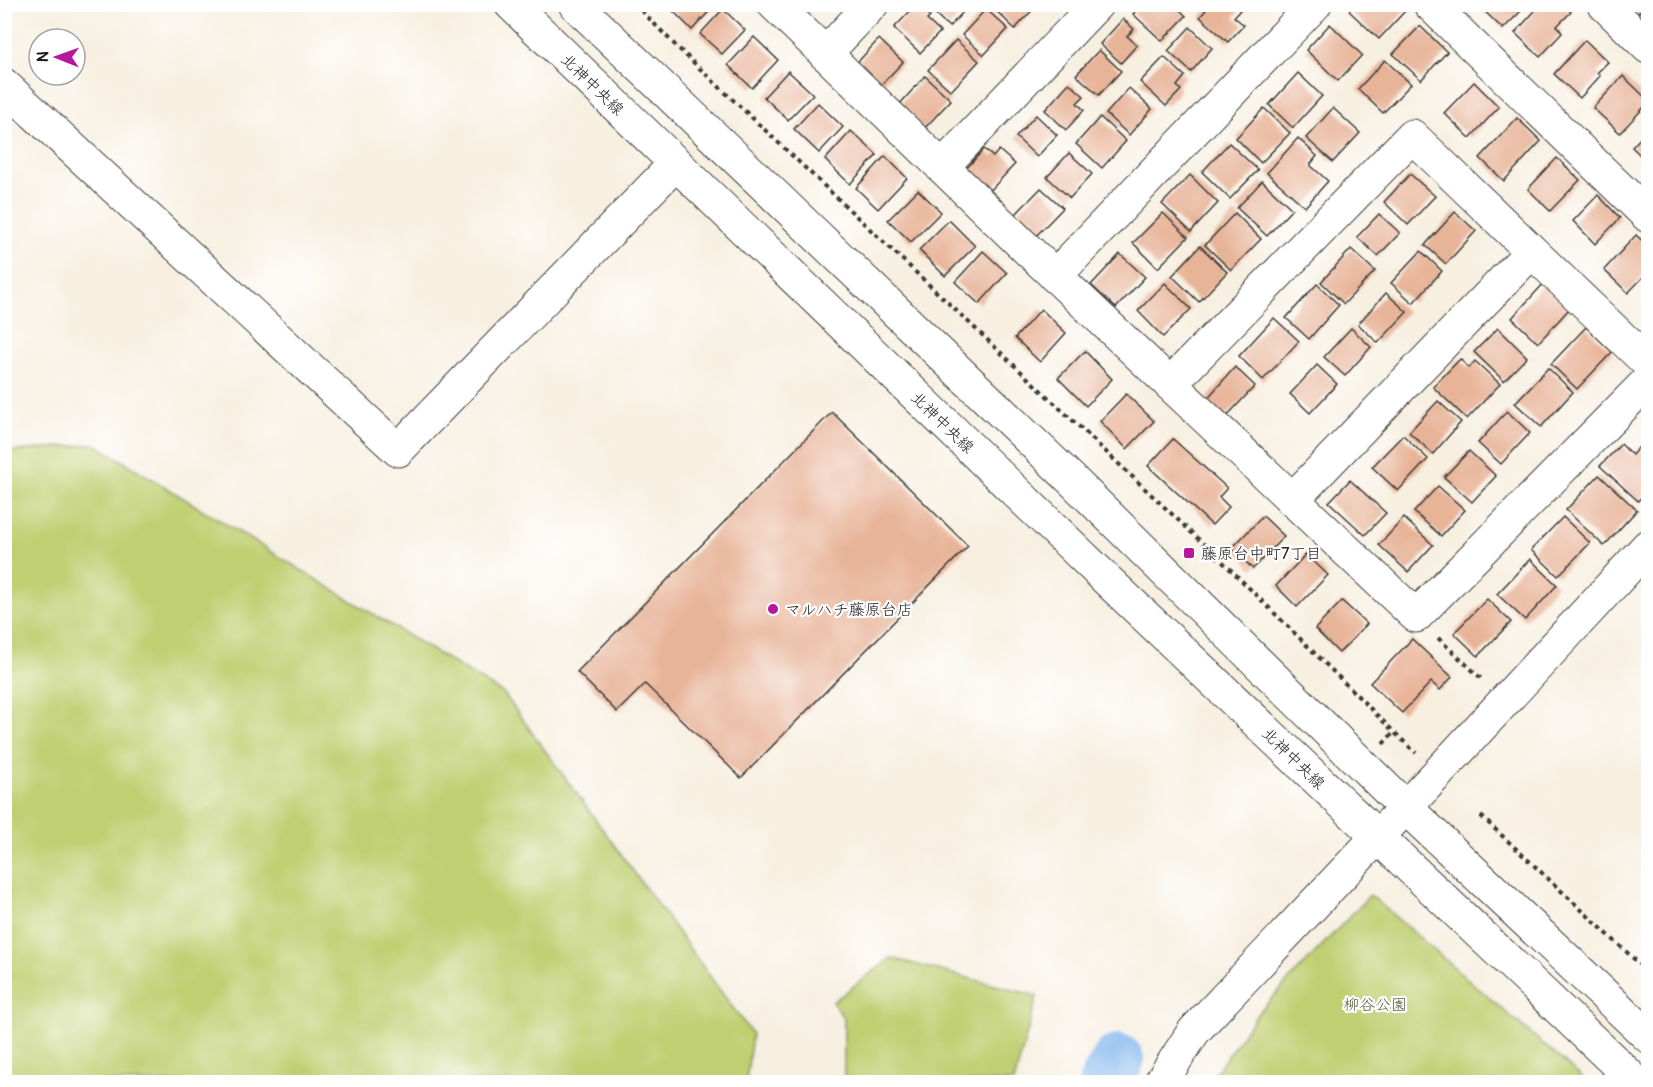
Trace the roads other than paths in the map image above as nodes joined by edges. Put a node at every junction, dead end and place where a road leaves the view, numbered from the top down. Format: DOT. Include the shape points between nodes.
graph roads {
  1 [pos="511,4"];
  2 [pos="575,4"];
  3 [pos="774,4"];
  4 [pos="872,4"];
  5 [pos="1097,4"];
  6 [pos="1315,4"];
  7 [pos="1430,4"];
  8 [pos="1604,4"];
  9 [pos="1648,47"];
  10 [pos="825,54"];
  11 [pos="4,85"];
  12 [pos="676,163"];
  13 [pos="942,167"];
  14 [pos="1648,216"];
  15 [pos="1532,252"];
  16 [pos="1055,276"];
  17 [pos="1648,363"];
  18 [pos="1648,381"];
  19 [pos="1170,384"];
  20 [pos="1292,500"];
  21 [pos="1643,562"];
  22 [pos="1406,808"];
  23 [pos="1377,837"];
  24 [pos="1648,1036"];
  25 [pos="1161,1083"];
  26 [pos="1636,1083"];
  1 -- 12 [label="street, 北神中央線"];
  2 -- 22 [label="street" via="1072,480"];
  3 -- 10 [label="street"];
  4 -- 10 [label="street"];
  5 -- 13 [label="street"];
  6 -- 16 [label="street"];
  7 -- 14 [label="street"];
  8 -- 9 [label="street"];
  10 -- 13 [label="street"];
  11 -- 12 [label="street" via="398,450"];
  12 -- 23 [label="street, 北神中央線"];
  13 -- 16 [label="street"];
  15 -- 17 [label="street"];
  15 -- 19 [label="street" via="1412,136"];
  15 -- 20 [label="street"];
  16 -- 19 [label="street"];
  18 -- 20 [label="street" via="1416,616"];
  19 -- 20 [label="street"];
  21 -- 22 [label="street"];
  22 -- 23 [label="street"];
  22 -- 24 [label="street"];
  23 -- 25 [label="street" via="1194,1031"];
  23 -- 26 [label="street, 北神中央線"];
}
